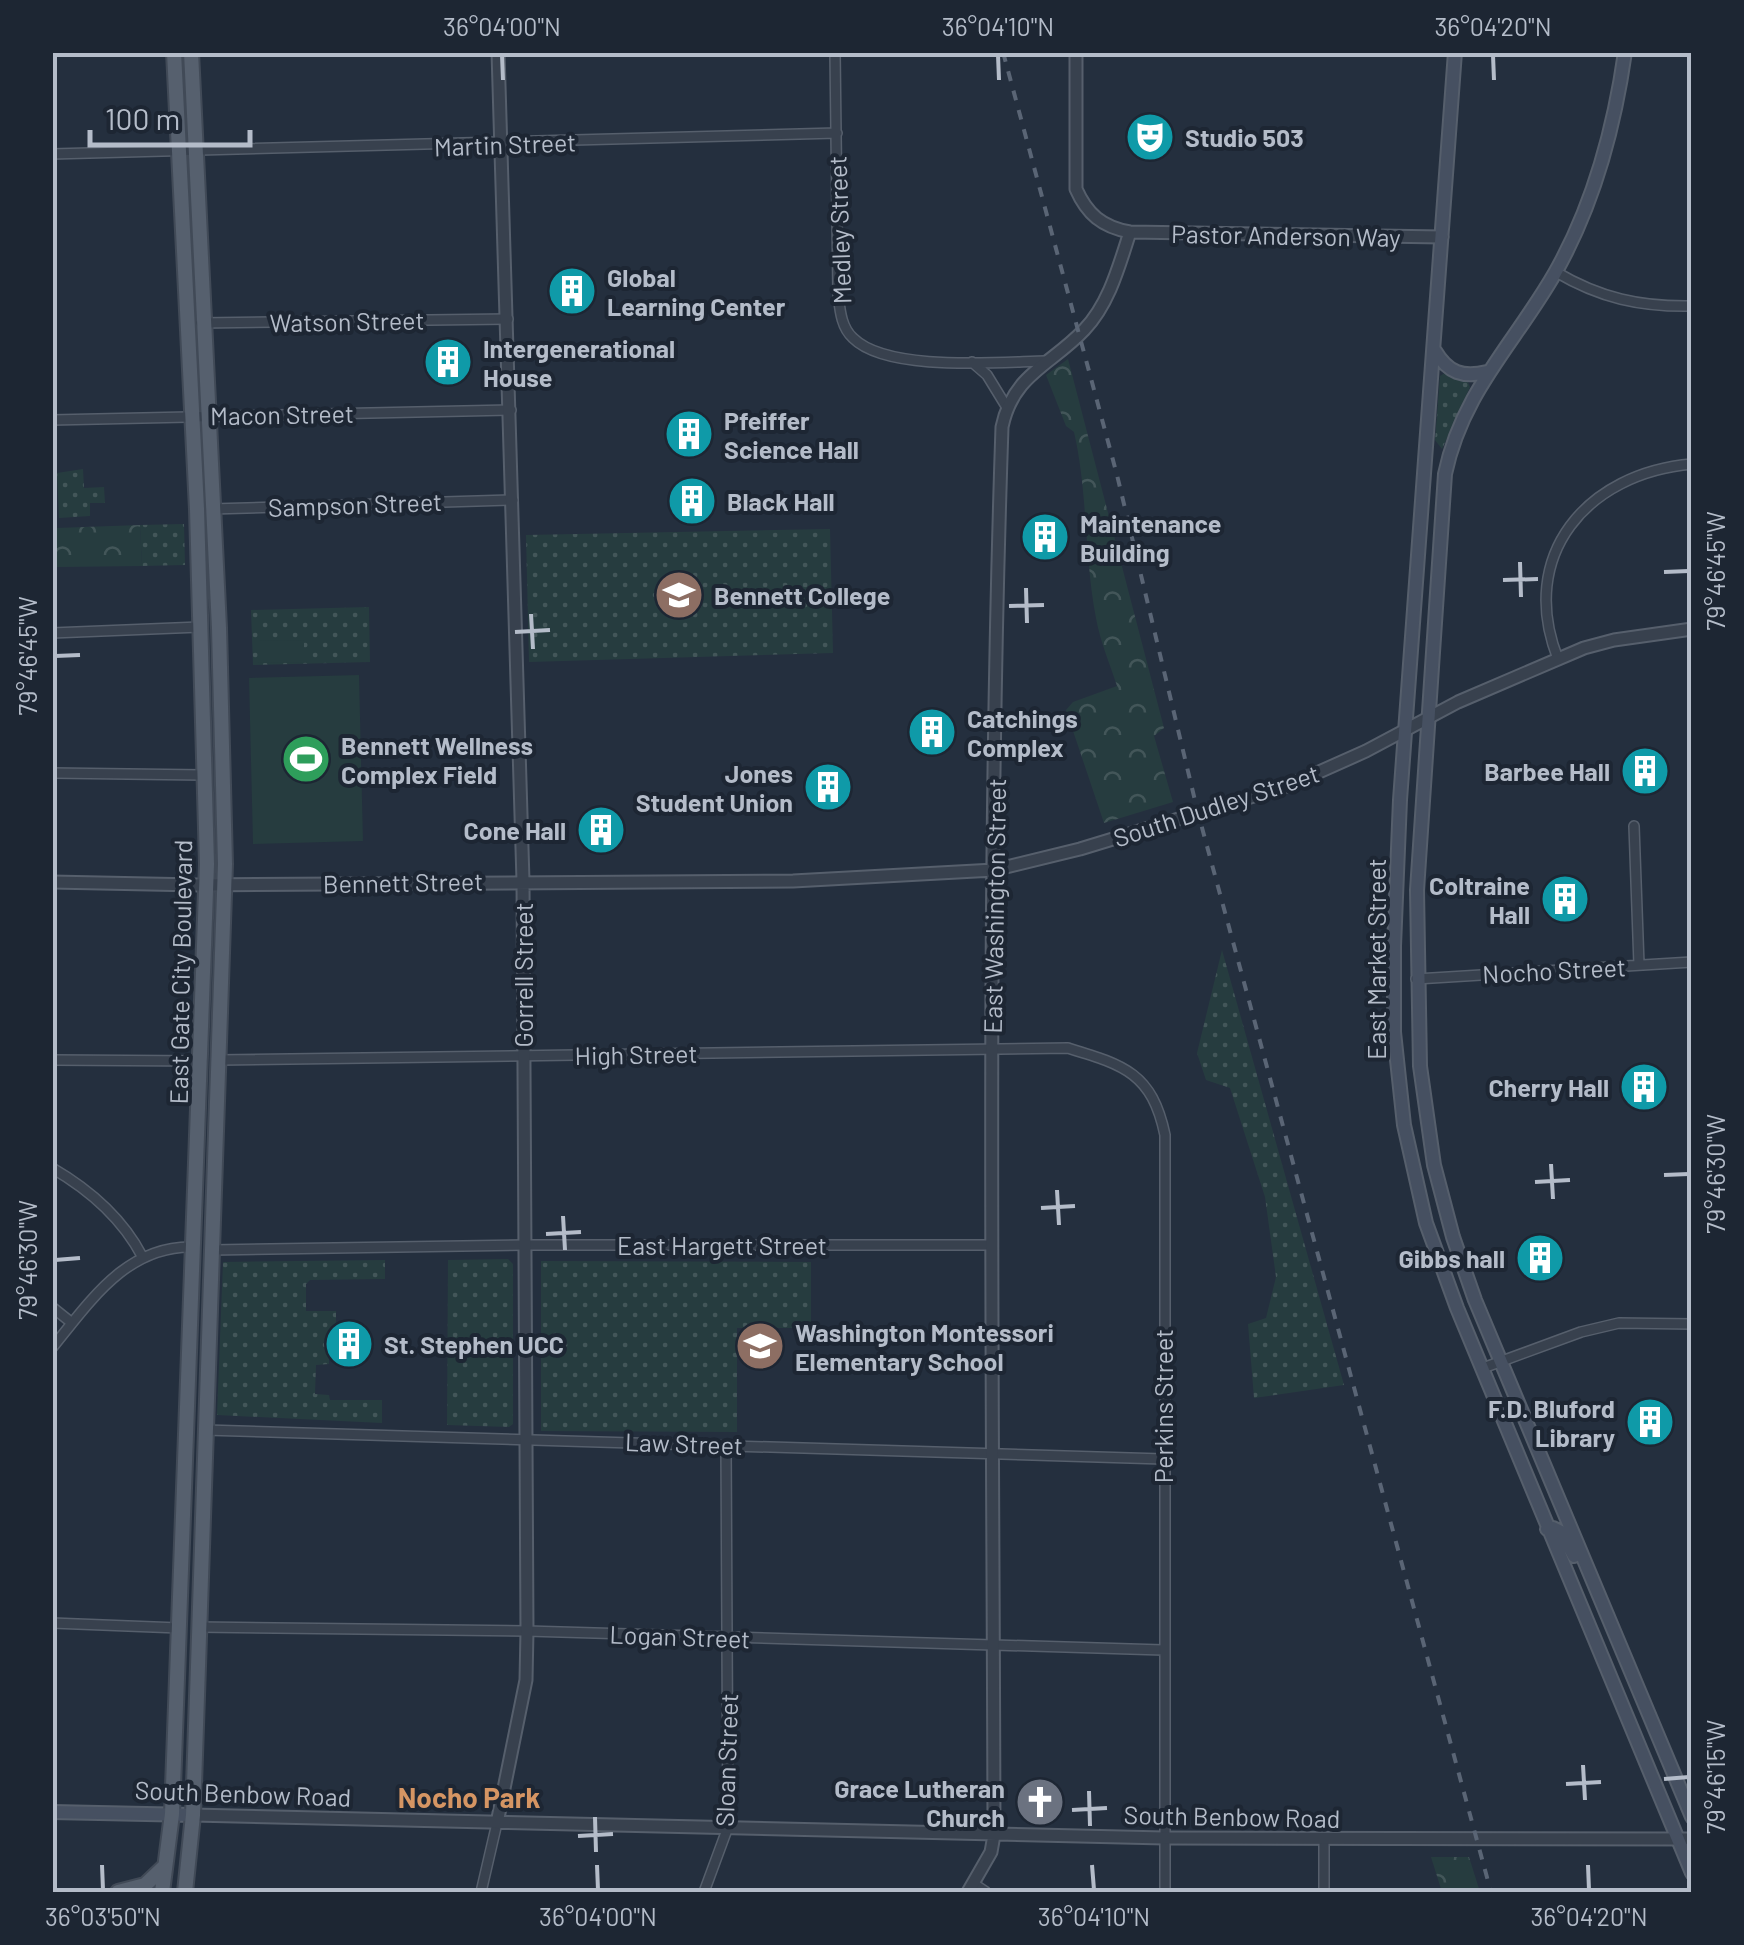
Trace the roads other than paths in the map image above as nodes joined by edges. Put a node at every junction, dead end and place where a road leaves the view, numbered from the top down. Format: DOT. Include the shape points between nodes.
graph roads {
  1 [pos="174,52"];
  2 [pos="191,52"];
  3 [pos="498,52"];
  4 [pos="835,52"];
  5 [pos="1076,52"];
  6 [pos="1454,52"];
  7 [pos="1625,52"];
  8 [pos="837,133"];
  9 [pos="501,144"];
  10 [pos="178,152"];
  11 [pos="196,152"];
  12 [pos="52,154"];
  13 [pos="1130,232"];
  14 [pos="1442,237"];
  15 [pos="1556,272"];
  16 [pos="1692,306"];
  17 [pos="508,319"];
  18 [pos="204,323"];
  19 [pos="187,324"];
  20 [pos="1434,352"];
  21 [pos="1046,361"];
  22 [pos="972,362"];
  23 [pos="1487,372"];
  24 [pos="1006,406"];
  25 [pos="511,410"];
  26 [pos="192,416"];
  27 [pos="209,416"];
  28 [pos="52,420"];
  29 [pos="1428,446"];
  30 [pos="1692,464"];
  31 [pos="1445,474"];
  32 [pos="513,500"];
  33 [pos="213,508"];
  34 [pos="196,509"];
  35 [pos="200,627"];
  36 [pos="1692,629"];
  37 [pos="52,633"];
  38 [pos="1558,659"];
  39 [pos="1430,717"];
  40 [pos="1405,731"];
  41 [pos="52,774"];
  42 [pos="203,775"];
  43 [pos="1634,826"];
  44 [pos="994,870"];
  45 [pos="523,881"];
  46 [pos="52,882"];
  47 [pos="225,884"];
  48 [pos="207,885"];
  49 [pos="1692,962"];
  50 [pos="1640,965"];
  51 [pos="1416,979"];
  52 [pos="992,1050"];
  53 [pos="524,1055"];
  54 [pos="52,1060"];
  55 [pos="220,1060"];
  56 [pos="202,1061"];
  57 [pos="52,1168"];
  58 [pos="525,1245"];
  59 [pos="991,1245"];
  60 [pos="195,1246"];
  61 [pos="213,1250"];
  62 [pos="142,1256"];
  63 [pos="52,1307"];
  64 [pos="72,1323"];
  65 [pos="1692,1324"];
  66 [pos="52,1348"];
  67 [pos="1501,1362"];
  68 [pos="1483,1368"];
  69 [pos="205,1430"];
  70 [pos="527,1439"];
  71 [pos="726,1444"];
  72 [pos="993,1454"];
  73 [pos="1162,1459"];
  74 [pos="1547,1529"];
  75 [pos="1601,1601"];
  76 [pos="52,1623"];
  77 [pos="198,1627"];
  78 [pos="179,1628"];
  79 [pos="527,1631"];
  80 [pos="728,1637"];
  81 [pos="994,1645"];
  82 [pos="1163,1650"];
  83 [pos="52,1812"];
  84 [pos="172,1814"];
  85 [pos="193,1814"];
  86 [pos="1692,1817"];
  87 [pos="498,1823"];
  88 [pos="728,1828"];
  89 [pos="994,1835"];
  90 [pos="1164,1838"];
  91 [pos="1685,1839"];
  92 [pos="1324,1840"];
  93 [pos="166,1866"];
  94 [pos="1692,1873"];
  95 [pos="971,1888"];
  96 [pos="118,1892"];
  97 [pos="162,1892"];
  98 [pos="184,1892"];
  99 [pos="481,1892"];
  100 [pos="704,1892"];
  101 [pos="986,1892"];
  102 [pos="1165,1892"];
  103 [pos="1324,1892"];
  1 -- 10 [label="main road, East Gate City Boulevard"];
  2 -- 11 [label="main road, East Gate City Boulevard"];
  3 -- 9 [label="street, Gorrell Street"];
  4 -- 8 [label="street, Medley Street"];
  5 -- 13 [label="street" via="1076,189 1096,219"];
  6 -- 14 [label="main road, East Market Street"];
  7 -- 15 [label="main road, East Market Street" via="1604,160"];
  8 -- 9 [label="street, Martin Street"];
  8 -- 22 [label="street, Medley Street" via="838,294 848,333 884,357"];
  9 -- 11 [label="street, Martin Street"];
  9 -- 17 [label="street, Gorrell Street"];
  10 -- 11 [label="street, Martin Street"];
  10 -- 12 [label="street, Martin Street"];
  10 -- 19 [label="main road, East Gate City Boulevard"];
  11 -- 18 [label="main road, East Gate City Boulevard"];
  13 -- 14 [label="street, Pastor Anderson Way"];
  13 -- 21 [label="street" via="1102,308"];
  14 -- 20 [label="main road, East Market Street"];
  15 -- 16 [label="street" via="1626,302"];
  15 -- 23 [label="main road, East Market Street"];
  17 -- 18 [label="street, Watson Street"];
  17 -- 25 [label="street, Gorrell Street"];
  18 -- 19 [label="street, Watson Street"];
  18 -- 27 [label="main road, East Gate City Boulevard"];
  19 -- 26 [label="main road, East Gate City Boulevard"];
  20 -- 23 [label="main road" via="1452,372"];
  20 -- 29 [label="main road, East Market Street"];
  21 -- 22 [label="street, Medley Street"];
  21 -- 24 [label="street"];
  22 -- 24 [label="street"];
  23 -- 31 [label="main road, East Market Street" via="1460,421"];
  24 -- 44 [label="street, East Washington Street"];
  25 -- 27 [label="street, Macon Street"];
  25 -- 32 [label="street, Gorrell Street"];
  26 -- 27 [label="street, Macon Street"];
  26 -- 28 [label="street, Macon Street"];
  26 -- 34 [label="main road, East Gate City Boulevard"];
  27 -- 33 [label="main road, East Gate City Boulevard"];
  29 -- 31 [label="main road"];
  29 -- 40 [label="main road, East Market Street"];
  30 -- 38 [label="street" via="1660,466 1619,482 1566,532 1553,554 1544,602"];
  31 -- 39 [label="main road, East Market Street"];
  32 -- 33 [label="street, Sampson Street"];
  32 -- 45 [label="street, Gorrell Street"];
  33 -- 34 [label="street, Sampson Street"];
  33 -- 47 [label="main road, East Gate City Boulevard"];
  34 -- 35 [label="main road, East Gate City Boulevard"];
  35 -- 37 [label="street"];
  35 -- 42 [label="main road, East Gate City Boulevard"];
  36 -- 38 [label="street, South Dudley Street" via="1614,640"];
  38 -- 39 [label="street, South Dudley Street"];
  39 -- 40 [label="street, South Dudley Street"];
  39 -- 51 [label="main road, East Market Street"];
  40 -- 44 [label="street, South Dudley Street" via="1290,786"];
  40 -- 68 [label="main road, East Market Street" via="1394,934 1394,1032 1404,1125 1426,1222"];
  41 -- 42 [label="street"];
  42 -- 48 [label="main road, East Gate City Boulevard"];
  43 -- 50 [label="street"];
  44 -- 45 [label="street, Bennett Street" via="793,881"];
  44 -- 52 [label="street, East Washington Street"];
  45 -- 47 [label="street, Bennett Street"];
  45 -- 53 [label="street, Gorrell Street"];
  46 -- 48 [label="street, Bennett Street"];
  47 -- 48 [label="street, Bennett Street"];
  47 -- 55 [label="main road, East Gate City Boulevard"];
  48 -- 56 [label="main road, East Gate City Boulevard"];
  49 -- 50 [label="street, Nocho Street"];
  50 -- 51 [label="street, Nocho Street"];
  51 -- 67 [label="main road, East Market Street" via="1434,1164 1452,1238"];
  52 -- 53 [label="street, High Street"];
  52 -- 59 [label="street, East Washington Street"];
  52 -- 73 [label="street, Perkins Street" via="1068,1048 1117,1063 1160,1111"];
  53 -- 55 [label="street, High Street"];
  53 -- 58 [label="street, Gorrell Street"];
  54 -- 56 [label="street"];
  55 -- 61 [label="main road, East Gate City Boulevard"];
  56 -- 60 [label="main road, East Gate City Boulevard"];
  57 -- 62 [label="street" via="117,1218"];
  58 -- 59 [label="street, East Hargett Street"];
  58 -- 61 [label="street, East Hargett Street"];
  58 -- 70 [label="street, Gorrell Street"];
  59 -- 72 [label="street, East Washington Street"];
  60 -- 62 [label="street"];
  60 -- 78 [label="main road, East Gate City Boulevard"];
  61 -- 69 [label="main road, East Gate City Boulevard"];
  62 -- 64 [label="street" via="118,1272"];
  63 -- 64 [label="street"];
  64 -- 66 [label="street"];
  65 -- 67 [label="street" via="1619,1323"];
  67 -- 68 [label="street"];
  67 -- 75 [label="main road, East Market Street"];
  68 -- 74 [label="main road, East Market Street"];
  69 -- 70 [label="street, Law Street"];
  69 -- 77 [label="main road, East Gate City Boulevard"];
  70 -- 71 [label="street, Law Street"];
  70 -- 79 [label="street, Gorrell Street"];
  71 -- 72 [label="street, Law Street"];
  71 -- 80 [label="street, Sloan Street"];
  72 -- 73 [label="street, Law Street"];
  72 -- 81 [label="street, East Washington Street"];
  73 -- 82 [label="street, Perkins Street"];
  74 -- 75 [label="main road" via="1560,1532"];
  74 -- 91 [label="main road, East Market Street"];
  75 -- 86 [label="main road, East Market Street"];
  76 -- 78 [label="street"];
  77 -- 79 [label="street, Logan Street"];
  77 -- 85 [label="main road, East Gate City Boulevard"];
  78 -- 84 [label="main road, East Gate City Boulevard"];
  79 -- 80 [label="street, Logan Street"];
  79 -- 87 [label="street, Gorrell Street" via="526,1680"];
  80 -- 81 [label="street, Logan Street"];
  80 -- 88 [label="street, Sloan Street"];
  81 -- 82 [label="street, Logan Street"];
  81 -- 89 [label="street, East Washington Street"];
  82 -- 90 [label="street, Perkins Street"];
  83 -- 84 [label="main road, South Benbow Road"];
  84 -- 85 [label="main road, South Benbow Road"];
  84 -- 93 [label="main road, East Gate City Boulevard"];
  85 -- 87 [label="street, South Benbow Road"];
  85 -- 98 [label="main road, East Gate City Boulevard"];
  87 -- 88 [label="street, South Benbow Road"];
  87 -- 99 [label="street, Gorrell Street"];
  88 -- 89 [label="street, South Benbow Road"];
  88 -- 100 [label="street, Sloan Street"];
  89 -- 90 [label="street, South Benbow Road"];
  89 -- 95 [label="street"];
  90 -- 92 [label="street, South Benbow Road"];
  90 -- 102 [label="street, Perkins Street"];
  91 -- 92 [label="street, South Benbow Road"];
  91 -- 94 [label="main road, East Market Street"];
  92 -- 103 [label="street"];
  93 -- 96 [label="main road" via="145,1885"];
  93 -- 97 [label="main road, East Gate City Boulevard"];
  95 -- 101 [label="street"];
}
